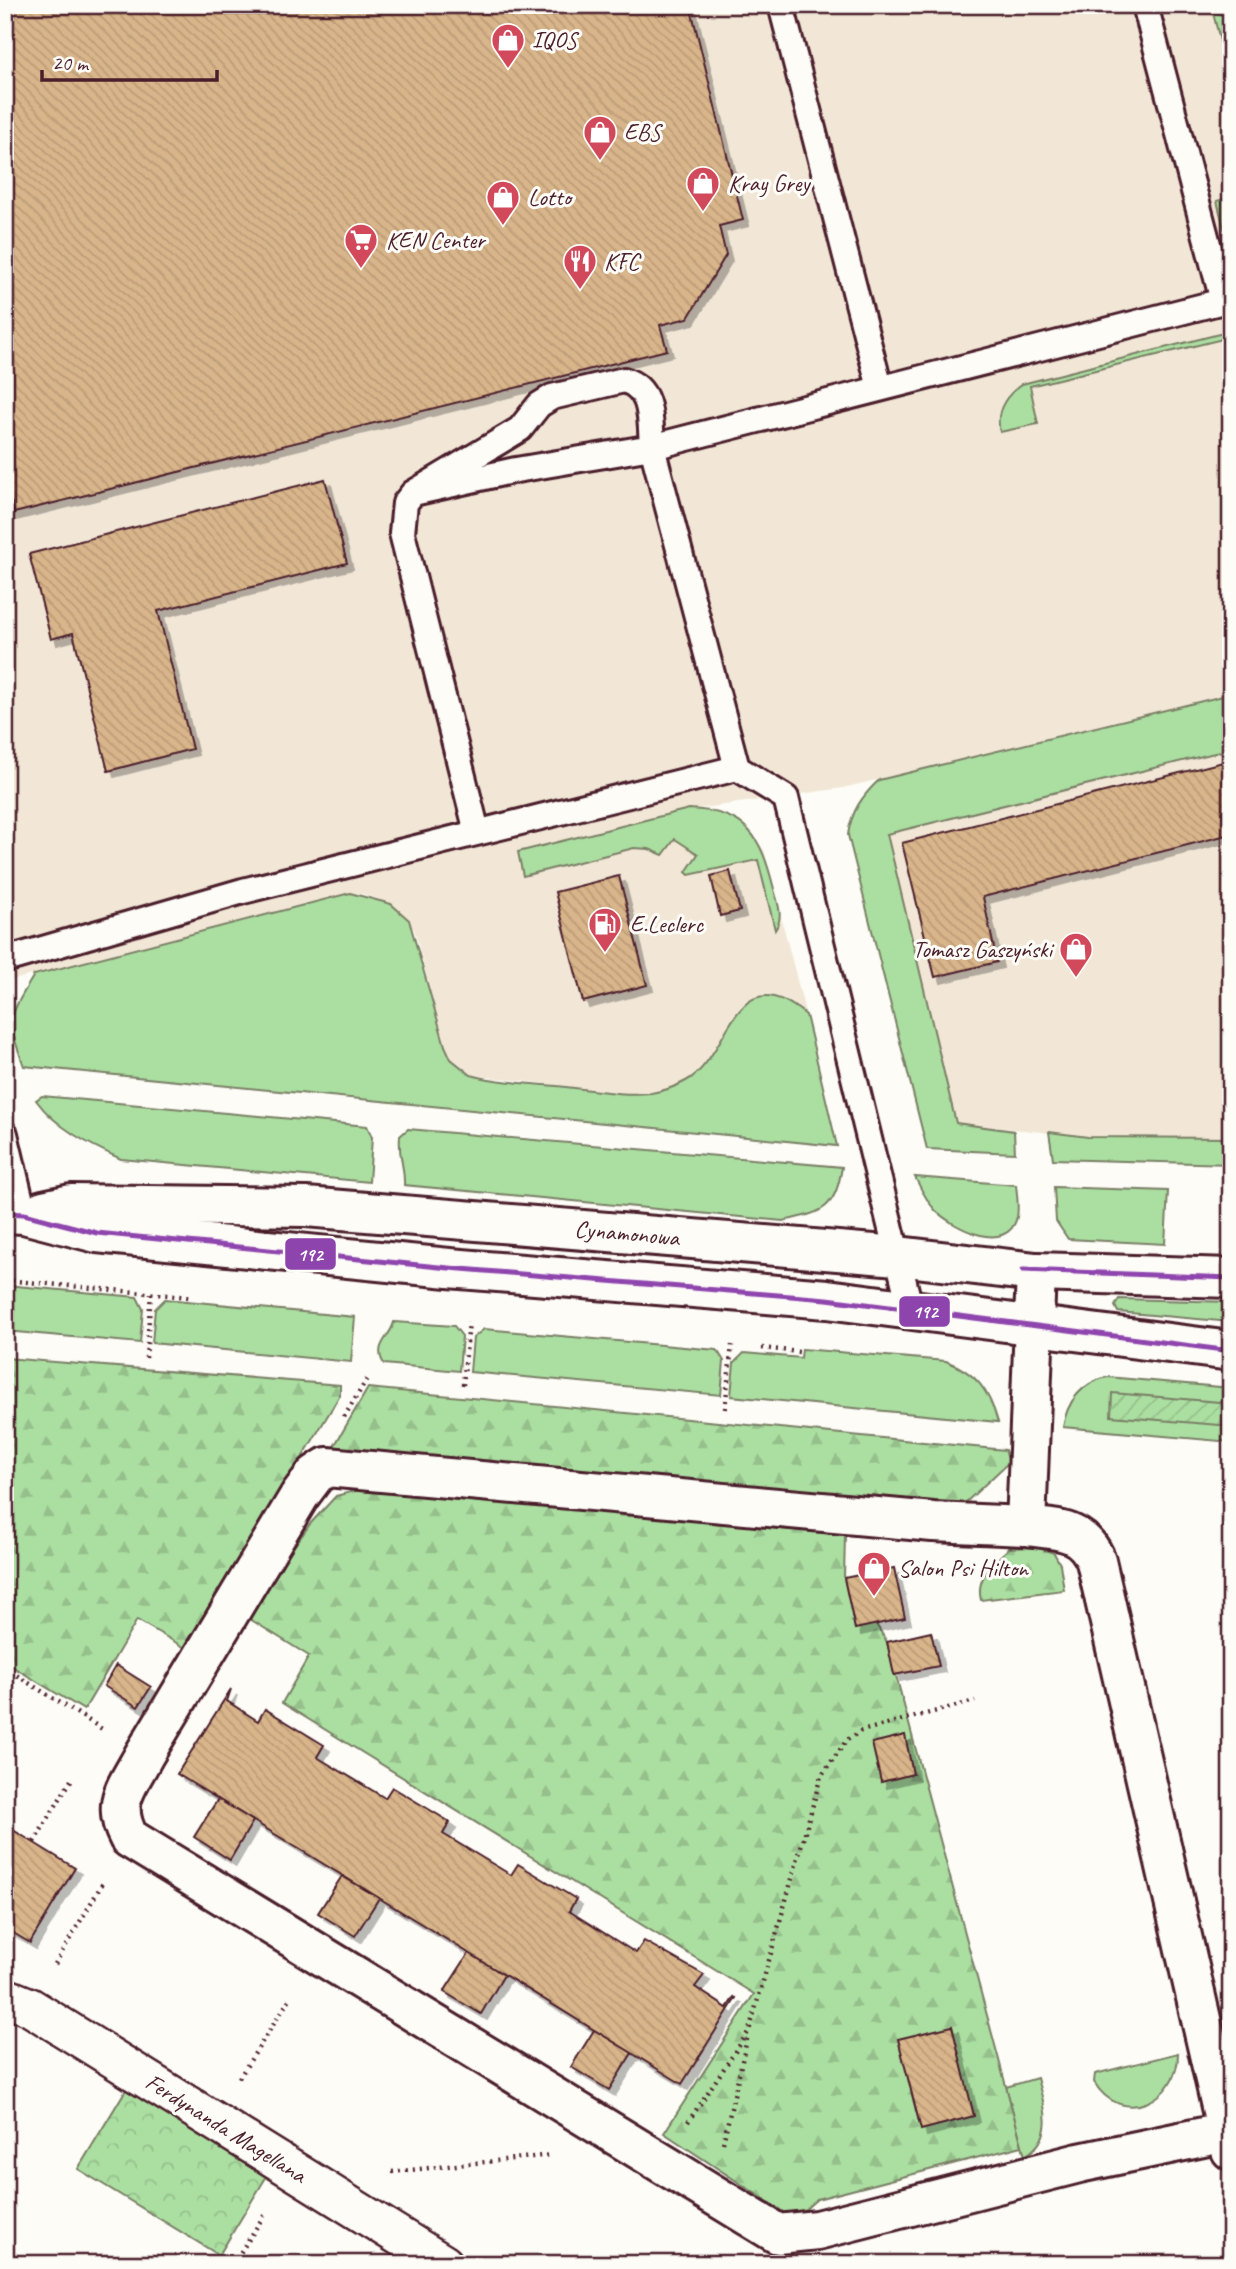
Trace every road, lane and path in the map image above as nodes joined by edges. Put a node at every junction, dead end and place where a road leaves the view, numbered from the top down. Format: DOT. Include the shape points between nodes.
graph roads {
  1 [pos="781,5"];
  2 [pos="1145,5"];
  3 [pos="1227,300"];
  4 [pos="880,388"];
  5 [pos="652,447"];
  6 [pos="413,493"];
  7 [pos="737,768"];
  8 [pos="477,832"];
  9 [pos="5,960"];
  10 [pos="5,1134"];
  11 [pos="15,1214"];
  12 [pos="898,1256"];
  13 [pos="1037,1272"];
  14 [pos="1231,1279"];
  15 [pos="151,1293"];
  16 [pos="911,1311"];
  17 [pos="469,1322"];
  18 [pos="1033,1328"];
  19 [pos="732,1345"];
  20 [pos="1231,1351"];
  21 [pos="146,1358"];
  22 [pos="463,1385"];
  23 [pos="725,1409"];
  24 [pos="1026,1527"];
  25 [pos="5,1668"];
  26 [pos="975,1700"];
  27 [pos="101,1728"];
  28 [pos="95,1740"];
  29 [pos="144,1755"];
  30 [pos="74,1774"];
  31 [pos="129,1838"];
  32 [pos="34,1842"];
  33 [pos="318,1954"];
  34 [pos="17,2002"];
  35 [pos="749,2031"];
  36 [pos="213,2120"];
  37 [pos="1229,2141"];
  38 [pos="552,2155"];
  39 [pos="660,2163"];
  40 [pos="299,2173"];
  41 [pos="711,2194"];
  42 [pos="233,2264"];
  43 [pos="444,2264"];
  1 -- 4 [label="lane"];
  2 -- 3 [label="lane"];
  3 -- 4 [label="lane"];
  4 -- 5 [label="lane"];
  5 -- 6 [label="lane"];
  5 -- 6 [label="lane" via="649,405 632,383 624,380 552,397 539,405 520,429"];
  5 -- 7 [label="lane"];
  6 -- 8 [label="lane" via="405,503 402,533"];
  7 -- 8 [label="lane"];
  7 -- 12 [label="lane" via="786,798"];
  8 -- 9 [label="lane" via="243,891"];
  10 -- 11 [label="lane"];
  11 -- 12 [label="street, Cynamonowa" via="71,1204 306,1207"];
  11 -- 16 [label="street, Cynamonowa" via="97,1233 827,1299"];
  12 -- 13 [label="street, Cynamonowa"];
  12 -- 16 [label="lane"];
  13 -- 14 [label="street, Cynamonowa"];
  13 -- 18 [label="street"];
  15 -- 21 [label="path"];
  16 -- 18 [label="street, Cynamonowa"];
  17 -- 22 [label="path"];
  18 -- 20 [label="street, Cynamonowa"];
  18 -- 24 [label="street"];
  19 -- 23 [label="path"];
  24 -- 29 [label="street" via="327,1467 300,1495"];
  24 -- 37 [label="street" via="1074,1532 1091,1548 1096,1561"];
  25 -- 27 [label="path"];
  26 -- 35 [label="path" via="861,1731 831,1760 821,1776"];
  27 -- 28 [label="path"];
  27 -- 29 [label="path"];
  29 -- 31 [label="street" via="119,1811"];
  30 -- 32 [label="path"];
  31 -- 33 [label="street"];
  31 -- 34 [label="path"];
  33 -- 36 [label="path"];
  33 -- 39 [label="street"];
  34 -- 36 [label="street, Ferdynanda Magellana"];
  35 -- 39 [label="path"];
  35 -- 41 [label="path"];
  36 -- 40 [label="street, Ferdynanda Magellana"];
  37 -- 41 [label="street" via="1079,2163 817,2230 778,2234"];
  38 -- 40 [label="path"];
  39 -- 41 [label="street"];
  40 -- 42 [label="path" via="267,2211"];
  40 -- 43 [label="street, Ferdynanda Magellana"];
}
